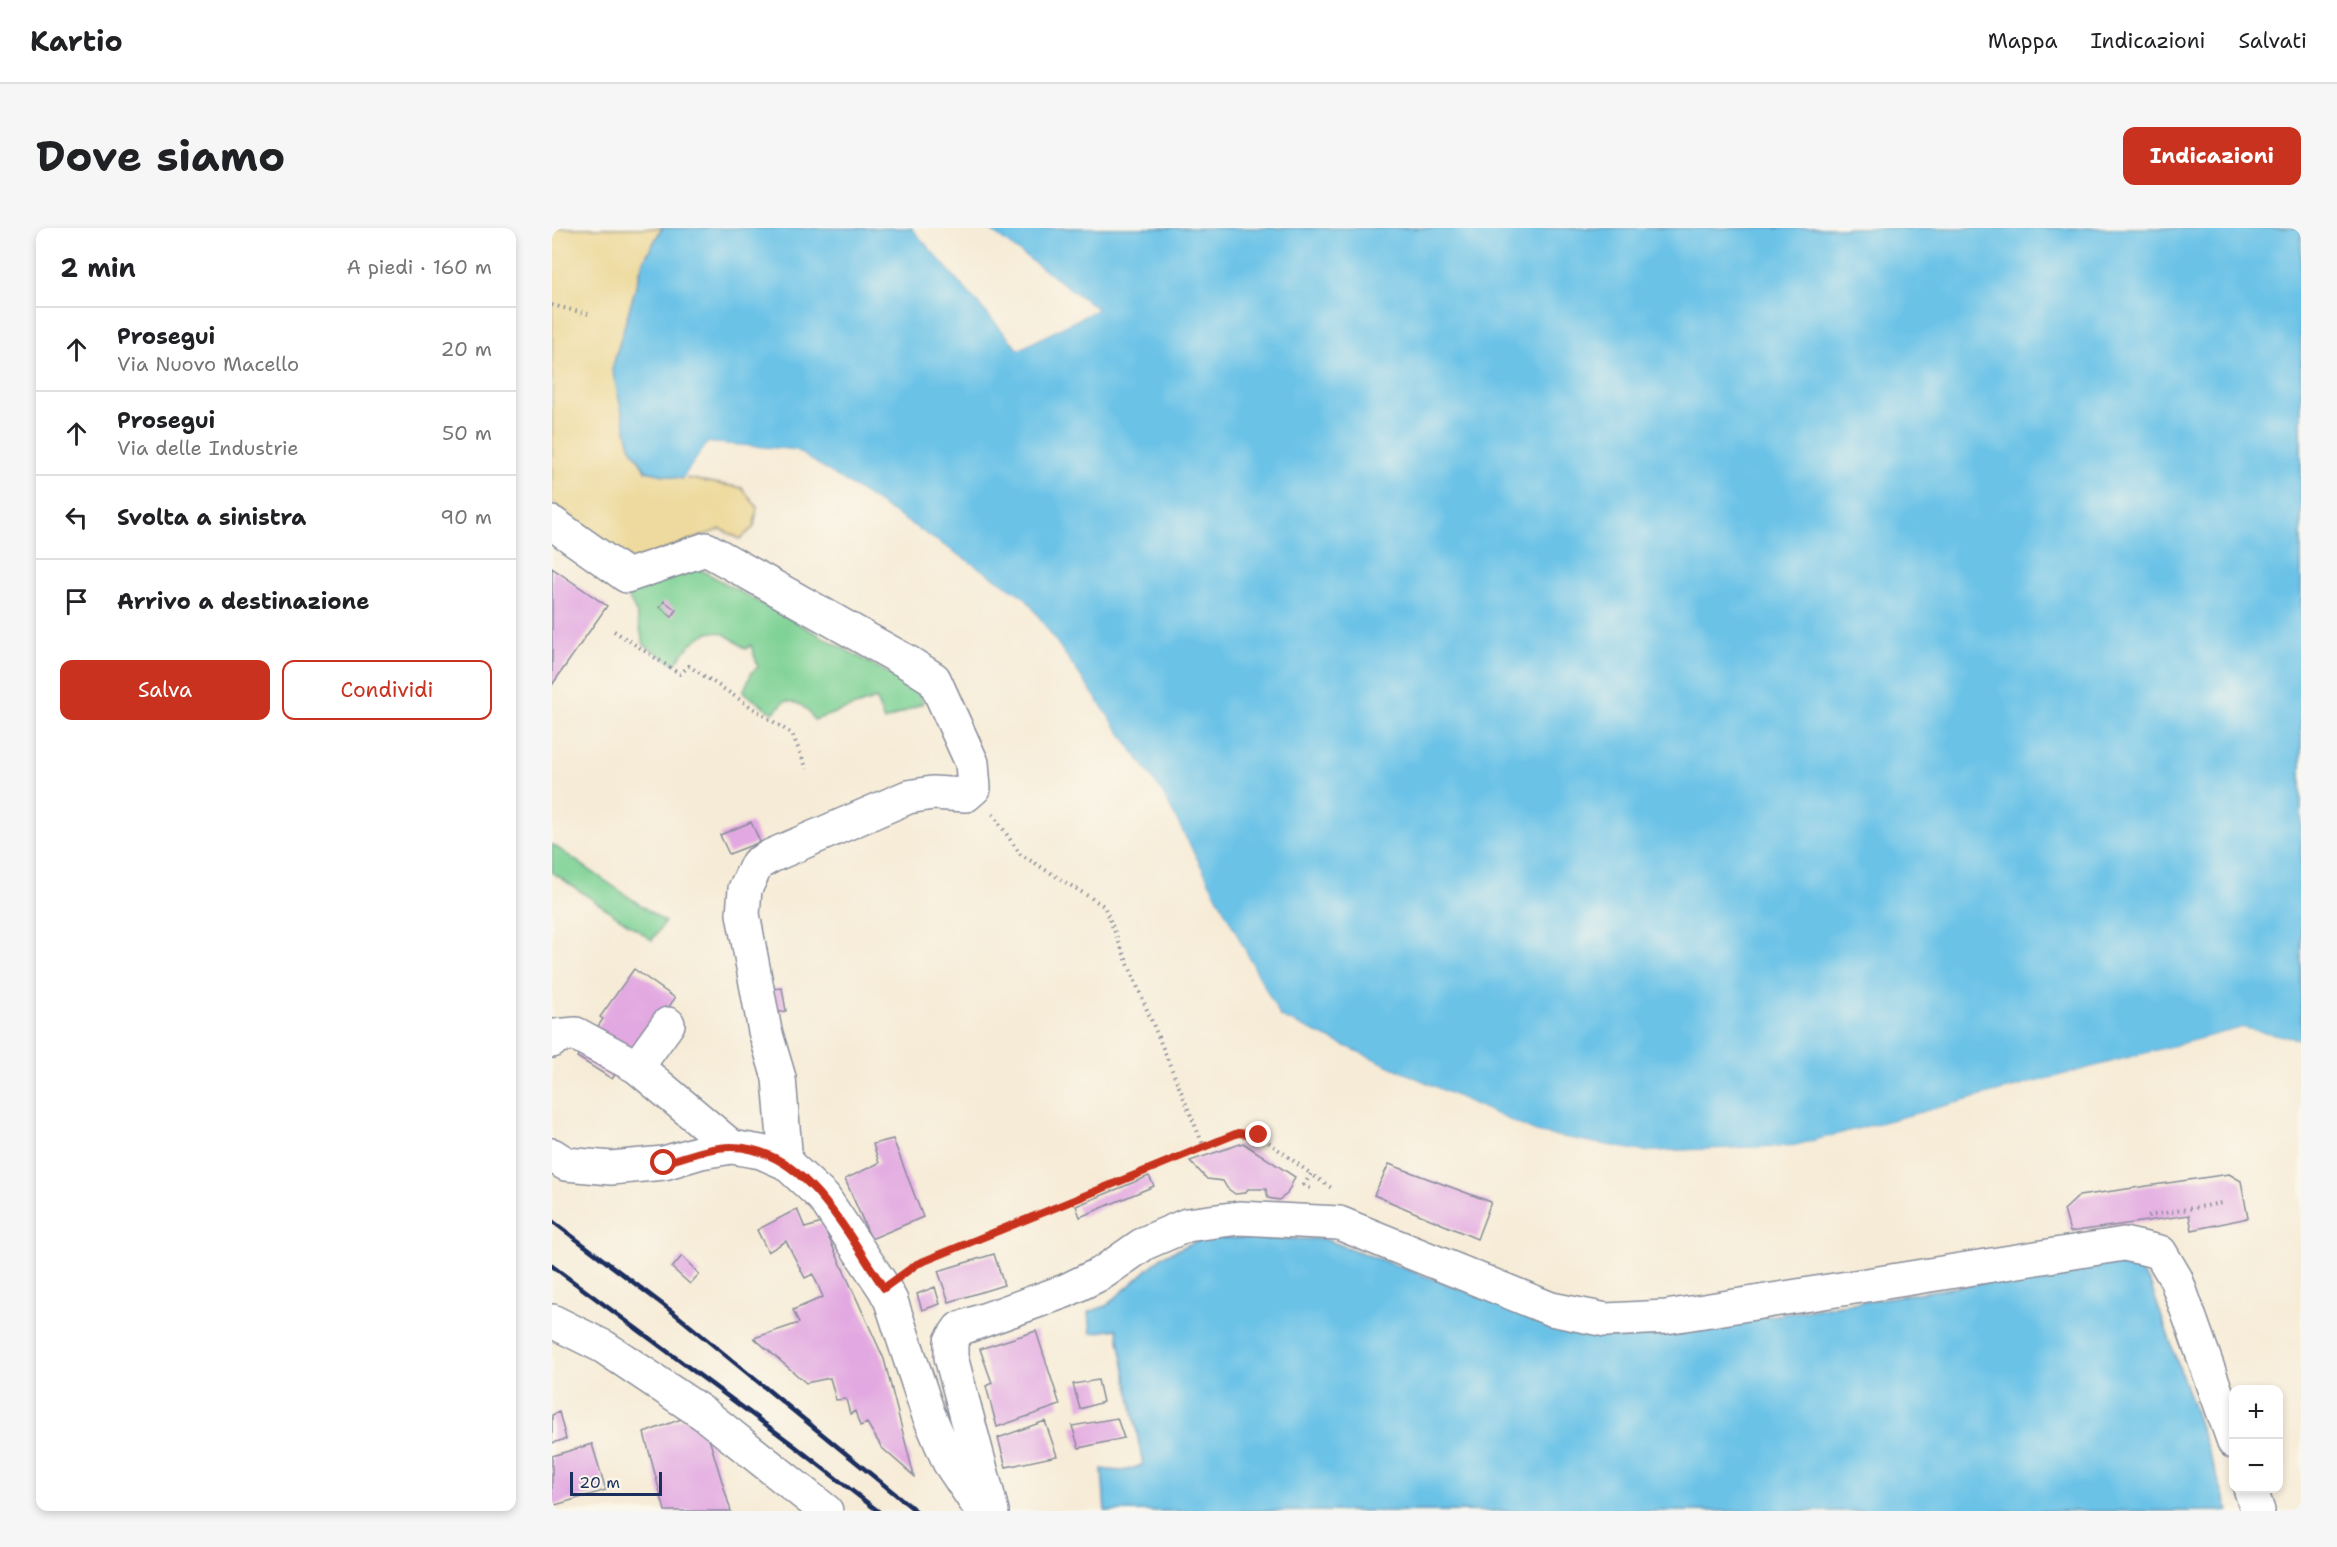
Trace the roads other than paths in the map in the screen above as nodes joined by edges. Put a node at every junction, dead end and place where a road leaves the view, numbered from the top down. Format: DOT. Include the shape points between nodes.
graph roads {
  1 [pos="552,523"];
  2 [pos="668,1024"];
  3 [pos="552,1041"];
  4 [pos="637,1067"];
  5 [pos="732,1147"];
  6 [pos="552,1155"];
  7 [pos="786,1163"];
  8 [pos="552,1321"];
  9 [pos="2233,1439"];
  10 [pos="2252,1493"];
  11 [pos="826,1511"];
  12 [pos="982,1511"];
  13 [pos="992,1511"];
  14 [pos="2258,1511"];
  1 -- 7 [label="street" via="627,576 706,549 917,668 934,679 972,763 974,788 966,795 932,793 908,797 757,864 745,890 743,914 765,1031 779,1078"];
  2 -- 4 [label="street"];
  3 -- 4 [label="street" via="555,1036 576,1034"];
  4 -- 5 [label="street"];
  5 -- 6 [label="street" via="664,1163 611,1168 566,1164"];
  5 -- 7 [label="street" via="761,1152"];
  7 -- 12 [label="street" via="824,1198 884,1288 949,1462"];
  8 -- 11 [label="street" via="604,1347 704,1414"];
  9 -- 13 [label="street" via="2176,1279 2160,1252 2124,1244 1666,1317 1606,1320 1551,1309 1339,1223 1239,1218 1187,1225 1145,1243 1102,1273 1065,1291 959,1329 951,1341 951,1357"];
  10 -- 14 [label="street"];
}
